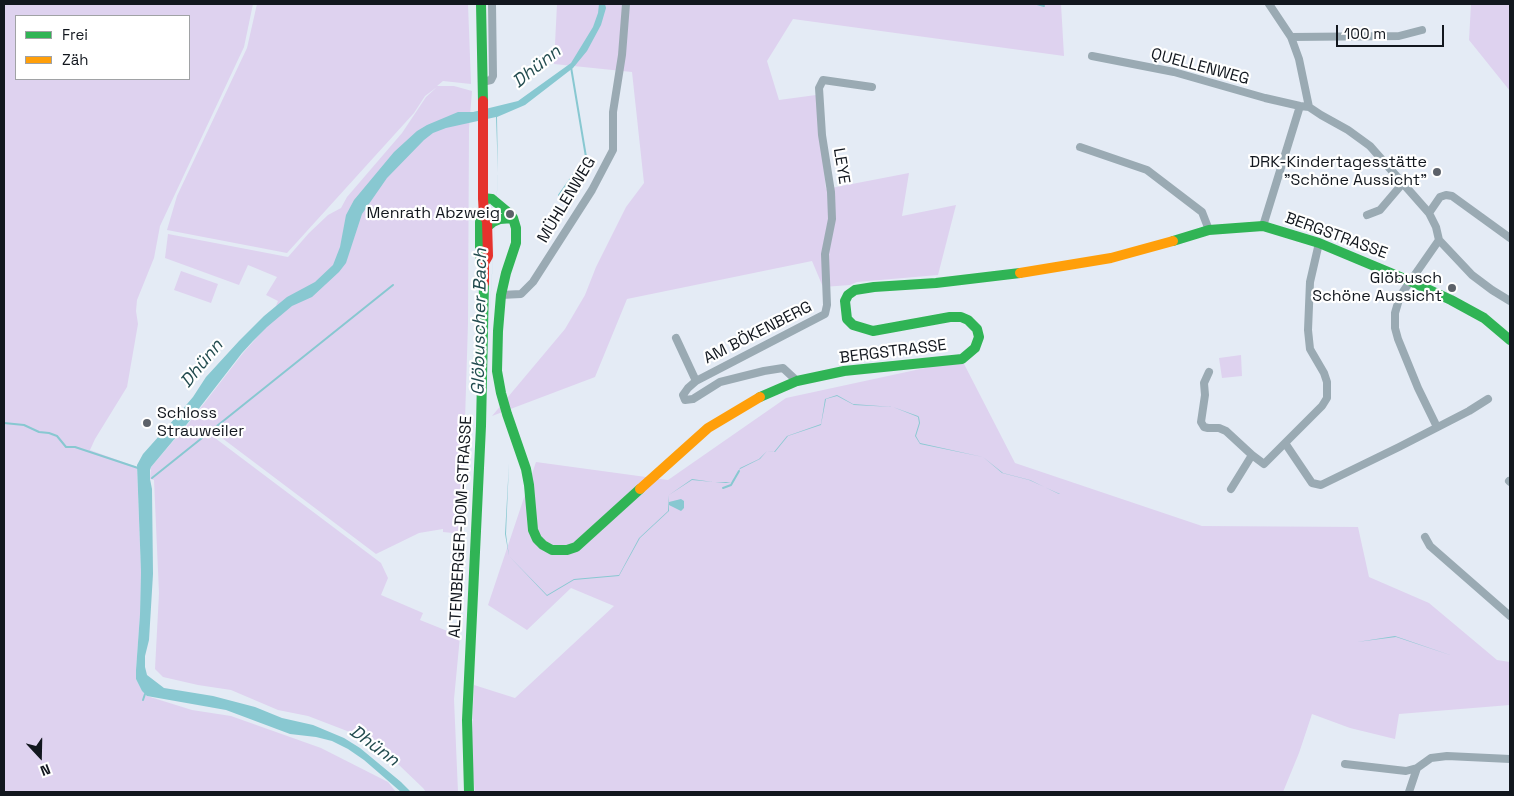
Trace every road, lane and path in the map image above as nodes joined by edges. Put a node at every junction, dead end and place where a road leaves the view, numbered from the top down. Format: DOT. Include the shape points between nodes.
graph roads {
  1 [pos="481,4"];
  2 [pos="492,4"];
  3 [pos="626,4"];
  4 [pos="1270,4"];
  5 [pos="1422,30"];
  6 [pos="1291,37"];
  7 [pos="1092,56"];
  8 [pos="482,82"];
  9 [pos="872,87"];
  10 [pos="1300,106"];
  11 [pos="1309,107"];
  12 [pos="1080,147"];
  13 [pos="1403,183"];
  14 [pos="483,198"];
  15 [pos="1429,213"];
  16 [pos="1367,215"];
  17 [pos="484,216"];
  18 [pos="513,218"];
  19 [pos="1263,226"];
  20 [pos="488,227"];
  21 [pos="1209,230"];
  22 [pos="1510,238"];
  23 [pos="1439,240"];
  24 [pos="1319,242"];
  25 [pos="484,263"];
  26 [pos="1410,280"];
  27 [pos="501,295"];
  28 [pos="1510,301"];
  29 [pos="827,305"];
  30 [pos="676,338"];
  31 [pos="1510,340"];
  32 [pos="1209,372"];
  33 [pos="696,381"];
  34 [pos="797,381"];
  35 [pos="1488,399"];
  36 [pos="1437,427"];
  37 [pos="1285,443"];
  38 [pos="1252,455"];
  39 [pos="1231,489"];
  40 [pos="1425,537"];
  41 [pos="1510,616"];
  42 [pos="1510,759"];
  43 [pos="1345,764"];
  44 [pos="1417,768"];
  45 [pos="469,792"];
  46 [pos="1409,792"];
  1 -- 8 [label="street, ALTENBERGER-DOM-STRASSE"];
  2 -- 8 [label="street" via="494,76"];
  3 -- 27 [label="street, MÜHLENWEG" via="613,112 613,150 592,190 533,282 521,294"];
  4 -- 6 [label="street"];
  5 -- 6 [label="street" via="1399,36"];
  6 -- 11 [label="street" via="1300,59"];
  7 -- 10 [label="street, QUELLENWEG" via="1174,72"];
  8 -- 14 [label="street, ALTENBERGER-DOM-STRASSE"];
  9 -- 29 [label="street, LEYE" via="823,80 819,88 832,219 825,254"];
  10 -- 11 [label="street, QUELLENWEG"];
  10 -- 19 [label="street"];
  11 -- 13 [label="street" via="1370,146"];
  12 -- 21 [label="street" via="1147,170 1202,212"];
  13 -- 15 [label="street"];
  13 -- 16 [label="street" via="1380,210"];
  14 -- 17 [label="street, ALTENBERGER-DOM-STRASSE"];
  14 -- 18 [label="street" via="492,199"];
  15 -- 22 [label="street" via="1440,197 1452,196"];
  15 -- 23 [label="street"];
  17 -- 20 [label="street, ALTENBERGER-DOM-STRASSE"];
  17 -- 25 [label="street, ALTENBERGER-DOM-STRASSE" via="480,222 480,256"];
  18 -- 20 [label="street" via="500,219"];
  18 -- 27 [label="street, BERGSTRASSE" via="516,243"];
  19 -- 21 [label="street, BERGSTRASSE"];
  19 -- 24 [label="street, BERGSTRASSE"];
  20 -- 25 [label="street, ALTENBERGER-DOM-STRASSE" via="488,256"];
  21 -- 34 [label="street, BERGSTRASSE" via="1111,258 1005,275 855,290 848,294 844,310 847,319 858,328 873,331 961,317 977,329 975,348 962,359 844,371"];
  23 -- 26 [label="street"];
  23 -- 28 [label="street" via="1472,275"];
  24 -- 26 [label="street, BERGSTRASSE"];
  24 -- 37 [label="street" via="1310,282 1308,330 1310,349 1327,382 1327,398"];
  25 -- 45 [label="street, ALTENBERGER-DOM-STRASSE" via="481,426 469,673"];
  26 -- 31 [label="street, BERGSTRASSE" via="1484,318"];
  26 -- 36 [label="street" via="1400,296 1394,328"];
  27 -- 34 [label="street, BERGSTRASSE" via="497,352 501,392 526,469 533,530 543,545 552,550 576,547 708,428 751,401"];
  29 -- 33 [label="street, AM BÖKENBERG" via="825,314"];
  30 -- 33 [label="street, AM BÖKENBERG"];
  32 -- 38 [label="street" via="1204,383 1201,422 1204,427 1226,431"];
  33 -- 34 [label="street, AM BÖKENBERG" via="683,395 685,400 693,399 720,382 764,371 783,368"];
  35 -- 36 [label="street"];
  36 -- 37 [label="street" via="1321,485 1312,483"];
  37 -- 38 [label="street" via="1264,464"];
  38 -- 39 [label="street"];
  40 -- 41 [label="street" via="1430,546"];
  42 -- 44 [label="street" via="1447,756 1427,760"];
  43 -- 44 [label="street" via="1406,771"];
  44 -- 46 [label="street"];
}
